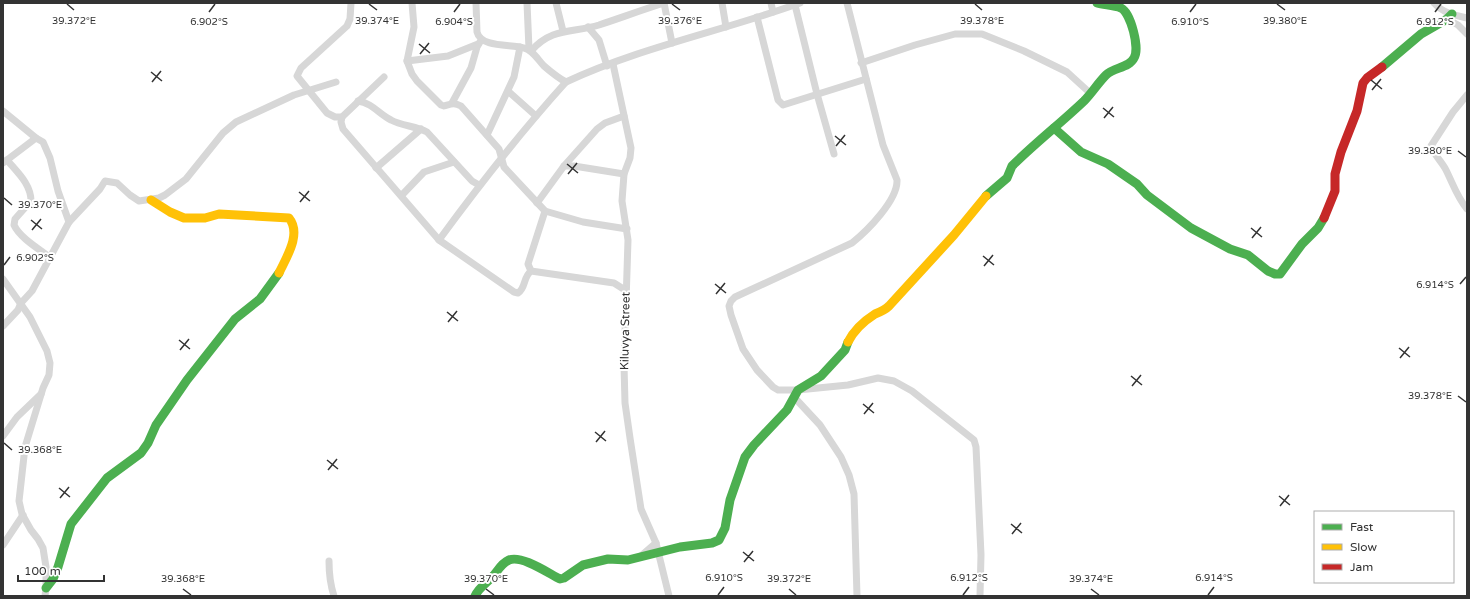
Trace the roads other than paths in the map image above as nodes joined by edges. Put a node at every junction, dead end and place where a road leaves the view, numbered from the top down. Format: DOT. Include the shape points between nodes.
graph roads {
  1 [pos="351,3"];
  2 [pos="412,3"];
  3 [pos="476,3"];
  4 [pos="526,3"];
  5 [pos="556,3"];
  6 [pos="664,3"];
  7 [pos="722,3"];
  8 [pos="771,3"];
  9 [pos="847,3"];
  10 [pos="1097,3"];
  11 [pos="1434,3"];
  12 [pos="798,4"];
  13 [pos="773,12"];
  14 [pos="757,17"];
  15 [pos="1449,17"];
  16 [pos="1467,18"];
  17 [pos="726,27"];
  18 [pos="588,28"];
  19 [pos="563,31"];
  20 [pos="1467,34"];
  21 [pos="480,42"];
  22 [pos="672,44"];
  23 [pos="520,47"];
  24 [pos="530,50"];
  25 [pos="407,61"];
  26 [pos="862,62"];
  27 [pos="610,65"];
  28 [pos="384,76"];
  29 [pos="866,79"];
  30 [pos="336,82"];
  31 [pos="566,82"];
  32 [pos="308,91"];
  33 [pos="508,91"];
  34 [pos="1090,93"];
  35 [pos="817,94"];
  36 [pos="1467,95"];
  37 [pos="358,101"];
  38 [pos="452,103"];
  39 [pos="3,111"];
  40 [pos="536,116"];
  41 [pos="624,116"];
  42 [pos="342,117"];
  43 [pos="1054,128"];
  44 [pos="421,129"];
  45 [pos="487,135"];
  46 [pos="36,138"];
  47 [pos="834,154"];
  48 [pos="500,158"];
  49 [pos="5,161"];
  50 [pos="454,162"];
  51 [pos="564,166"];
  52 [pos="376,168"];
  53 [pos="624,174"];
  54 [pos="479,185"];
  55 [pos="402,195"];
  56 [pos="152,200"];
  57 [pos="537,203"];
  58 [pos="1467,209"];
  59 [pos="545,211"];
  60 [pos="69,222"];
  61 [pos="626,229"];
  62 [pos="439,240"];
  63 [pos="50,258"];
  64 [pos="531,271"];
  65 [pos="3,279"];
  66 [pos="625,290"];
  67 [pos="21,303"];
  68 [pos="3,326"];
  69 [pos="41,394"];
  70 [pos="796,394"];
  71 [pos="3,436"];
  72 [pos="23,515"];
  73 [pos="3,544"];
  74 [pos="658,547"];
  75 [pos="329,561"];
  76 [pos="45,592"];
  77 [pos="334,596"];
  78 [pos="475,596"];
  79 [pos="669,596"];
  80 [pos="857,596"];
  81 [pos="980,596"];
  1 -- 32 [label="street" via="347,26 298,73 297,76"];
  2 -- 25 [label="street" via="414,27"];
  3 -- 21 [label="street"];
  4 -- 24 [label="street"];
  5 -- 19 [label="street"];
  6 -- 18 [label="street"];
  6 -- 22 [label="street"];
  7 -- 17 [label="street"];
  8 -- 13 [label="street"];
  9 -- 26 [label="street"];
  10 -- 34 [label="street" via="1121,8 1126,12 1130,19 1137,52 1130,64 1111,71"];
  11 -- 15 [label="street"];
  12 -- 13 [label="street"];
  12 -- 35 [label="street"];
  13 -- 14 [label="street"];
  14 -- 17 [label="street"];
  14 -- 35 [label="street" via="778,100 783,104"];
  15 -- 16 [label="street"];
  15 -- 20 [label="street"];
  15 -- 43 [label="street" via="1404,47 1363,84 1357,111 1341,152 1335,174 1335,192 1328,212 1280,274 1268,271 1248,256 1191,228 1147,195 1137,184 1108,164 1081,152"];
  17 -- 22 [label="street"];
  18 -- 19 [label="street"];
  18 -- 27 [label="street, Kiluvya Street" via="599,40"];
  19 -- 24 [label="street"];
  21 -- 23 [label="street"];
  21 -- 25 [label="street" via="448,56"];
  21 -- 38 [label="street" via="471,68"];
  22 -- 27 [label="street"];
  23 -- 24 [label="street"];
  23 -- 33 [label="street" via="514,77"];
  24 -- 31 [label="street" via="543,65"];
  25 -- 38 [label="street" via="412,74 435,100 444,106"];
  26 -- 29 [label="street"];
  26 -- 34 [label="street" via="955,34 982,34 1067,72"];
  27 -- 31 [label="street"];
  27 -- 41 [label="street, Kiluvya Street"];
  28 -- 37 [label="street"];
  29 -- 35 [label="street"];
  29 -- 70 [label="street" via="883,144 897,180 889,204 866,232 852,243 735,297 729,306 743,349 757,370 778,390"];
  30 -- 32 [label="street"];
  31 -- 40 [label="street"];
  32 -- 42 [label="street" via="330,115"];
  32 -- 56 [label="street" via="290,96 233,124 186,179"];
  33 -- 40 [label="street"];
  33 -- 45 [label="street"];
  34 -- 43 [label="street"];
  35 -- 47 [label="street"];
  36 -- 58 [label="street" via="1431,146 1446,170 1459,200"];
  37 -- 42 [label="street"];
  37 -- 44 [label="street" via="372,106 389,120"];
  38 -- 45 [label="street" via="460,106"];
  39 -- 46 [label="street"];
  40 -- 48 [label="street"];
  41 -- 51 [label="street" via="597,129"];
  41 -- 53 [label="street, Kiluvya Street" via="631,148"];
  42 -- 52 [label="street" via="343,130"];
  43 -- 70 [label="street" via="1012,166 1007,178 983,199 889,306 859,326 837,360 821,376"];
  44 -- 50 [label="street" via="434,139"];
  44 -- 52 [label="street"];
  45 -- 48 [label="street" via="499,149"];
  46 -- 49 [label="street"];
  46 -- 60 [label="street" via="46,146"];
  48 -- 54 [label="street"];
  48 -- 57 [label="street" via="504,167"];
  49 -- 63 [label="street" via="26,183 31,195 31,201 15,219 14,225"];
  50 -- 54 [label="street"];
  50 -- 55 [label="street" via="424,172"];
  51 -- 53 [label="street"];
  51 -- 57 [label="street"];
  52 -- 55 [label="street"];
  53 -- 61 [label="street, Kiluvya Street" via="622,201"];
  54 -- 62 [label="street"];
  55 -- 62 [label="street"];
  56 -- 60 [label="street" via="139,201 117,183 105,181"];
  56 -- 76 [label="street" via="184,218 237,214 288,218 294,224 294,238 279,272 266,291 235,319 187,380 156,425 145,448 107,478 71,524 63,554 53,580"];
  57 -- 59 [label="street"];
  59 -- 61 [label="street" via="583,222"];
  59 -- 64 [label="street" via="528,264"];
  60 -- 63 [label="street"];
  61 -- 66 [label="street, Kiluvya Street" via="628,240"];
  62 -- 64 [label="street" via="514,292 521,291"];
  63 -- 67 [label="street" via="32,291"];
  64 -- 66 [label="street" via="614,284"];
  65 -- 67 [label="street"];
  66 -- 74 [label="street, Kiluvya Street" via="624,366 629,431 641,509"];
  67 -- 68 [label="street"];
  67 -- 69 [label="street" via="47,351 50,363 49,375"];
  69 -- 71 [label="street" via="17,417"];
  69 -- 72 [label="street" via="25,446 19,501"];
  70 -- 74 [label="street" via="787,410 745,457 730,500 725,528 719,540 680,547"];
  70 -- 80 [label="street" via="841,456 849,475 854,494"];
  70 -- 81 [label="street" via="878,378 894,381 912,391 974,440 981,555"];
  72 -- 73 [label="street"];
  72 -- 76 [label="street" via="43,548 46,567"];
  74 -- 78 [label="street" via="628,560 608,559 583,565 560,579 523,561 510,559 483,584"];
  74 -- 79 [label="street, Kiluvya Street"];
  75 -- 77 [label="street"];
}
